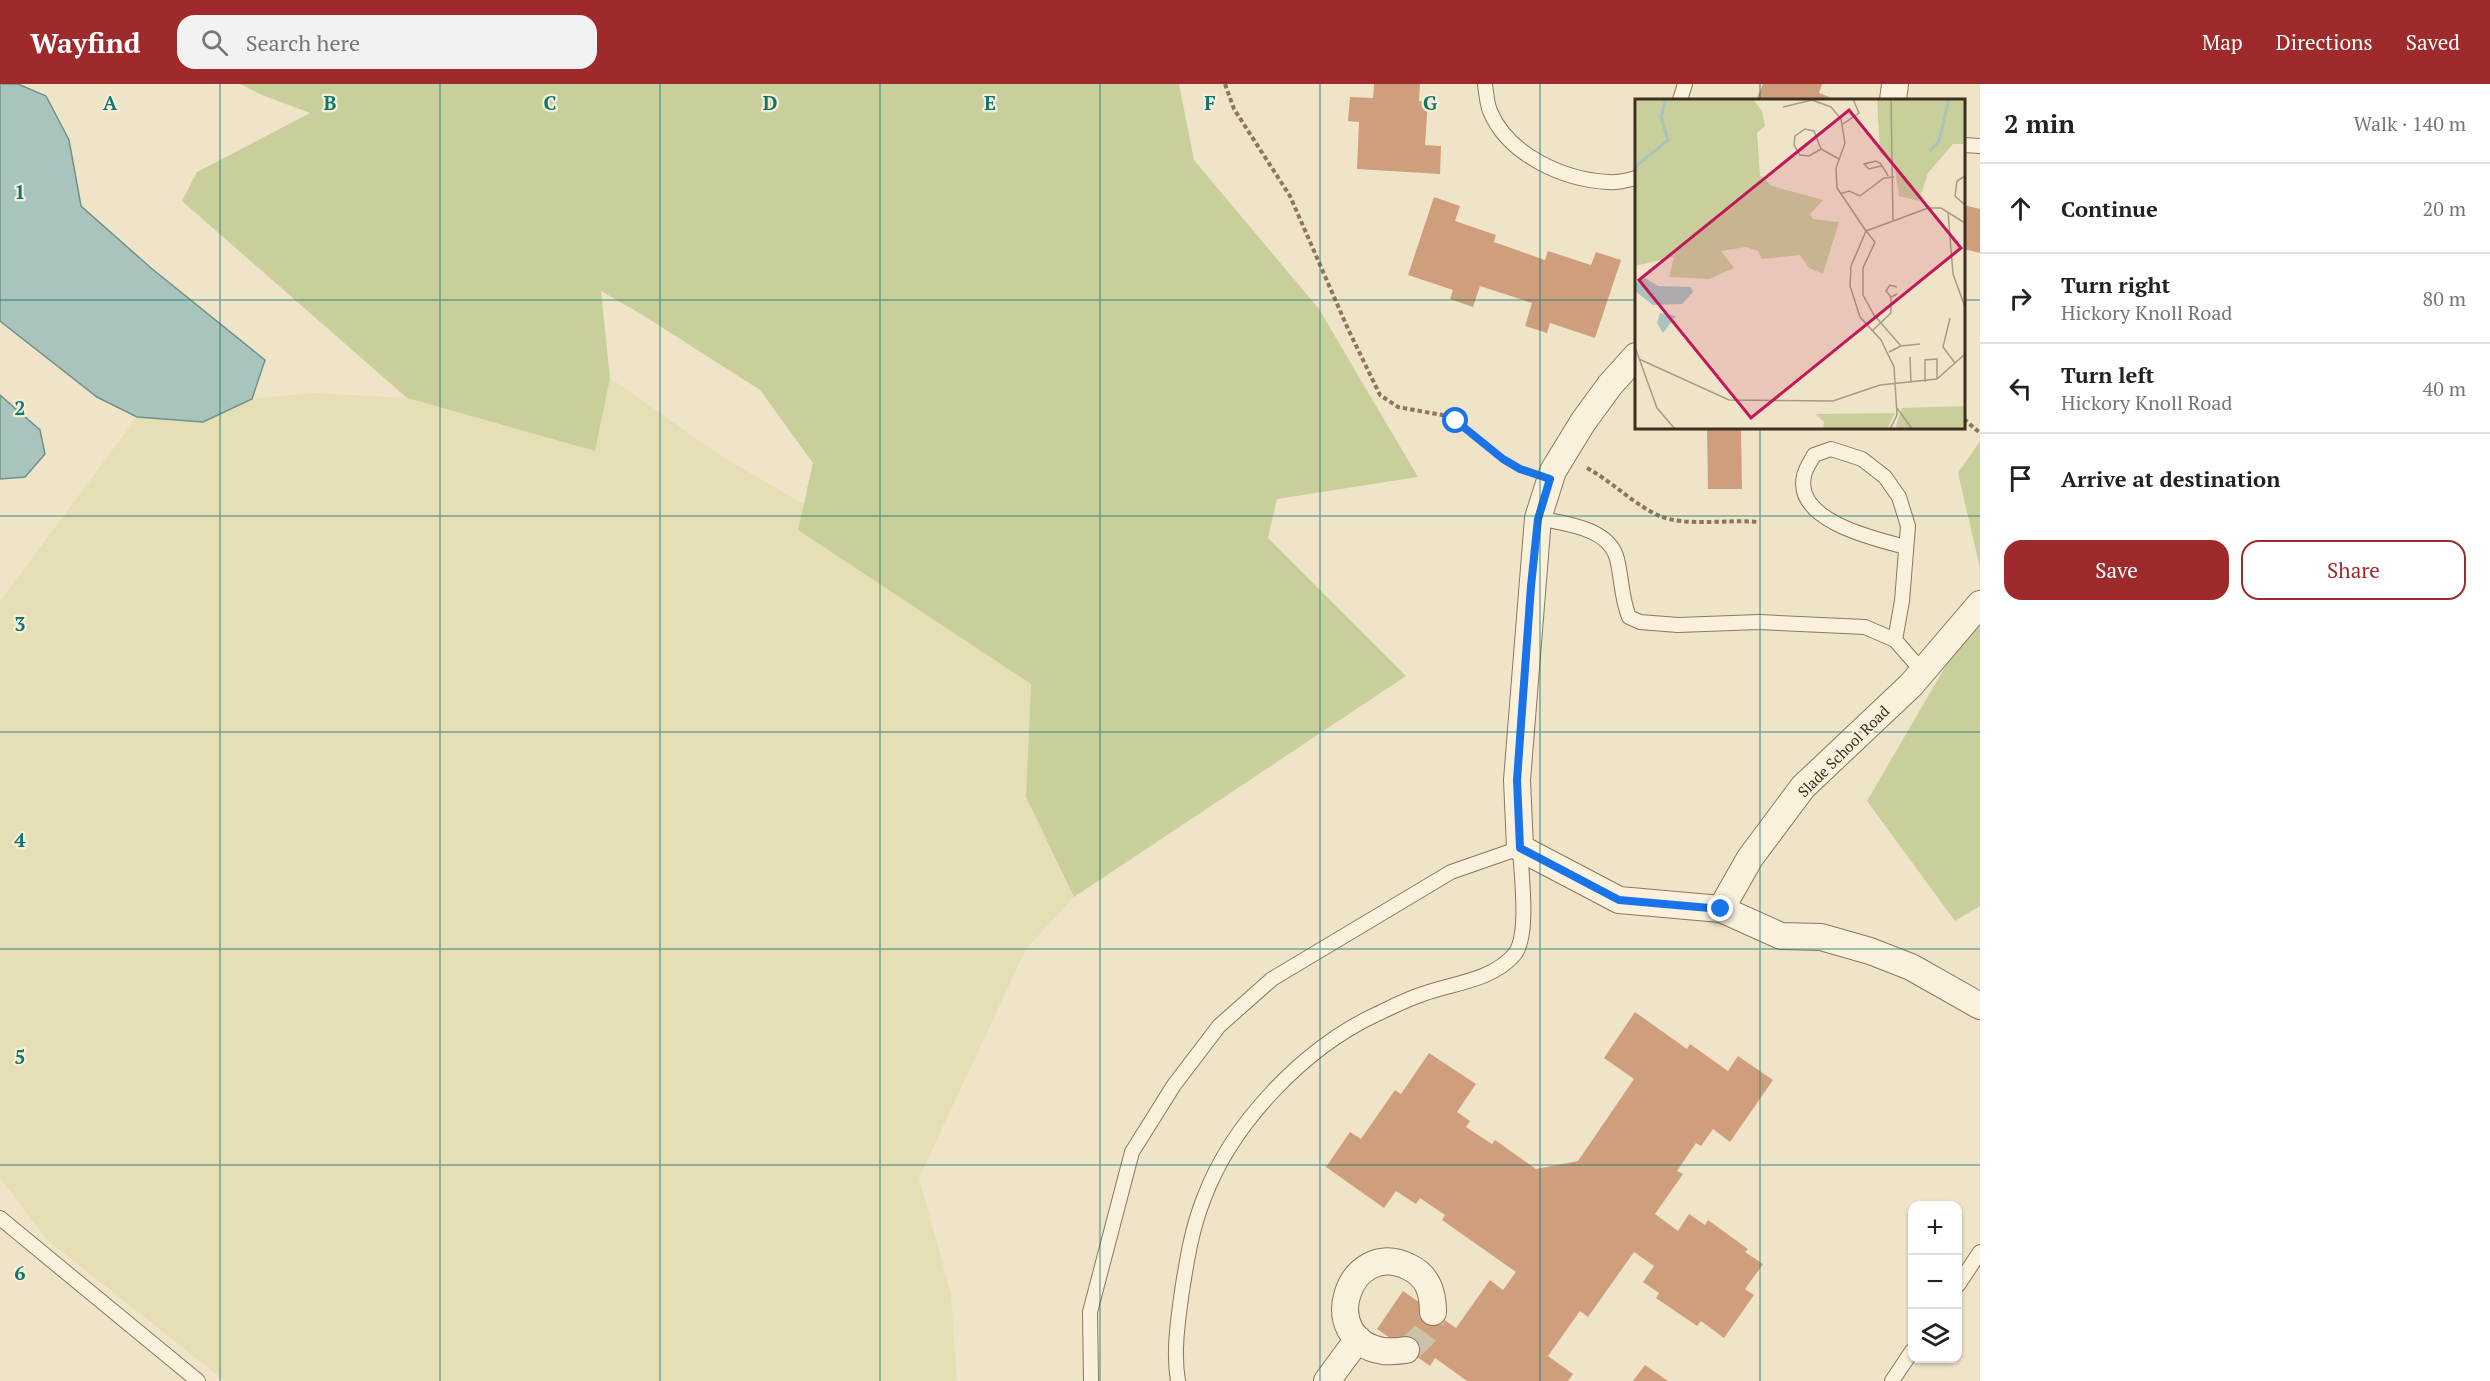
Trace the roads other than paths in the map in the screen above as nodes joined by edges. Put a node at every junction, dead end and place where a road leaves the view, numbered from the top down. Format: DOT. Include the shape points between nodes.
graph roads {
  1 [pos="1485,84"];
  2 [pos="1685,84"];
  3 [pos="1895,84"];
  4 [pos="1680,99"];
  5 [pos="1893,99"];
  6 [pos="1965,145"];
  7 [pos="1980,146"];
  8 [pos="1635,178"];
  9 [pos="1635,357"];
  10 [pos="1538,519"];
  11 [pos="1906,547"];
  12 [pos="1980,604"];
  13 [pos="1895,640"];
  14 [pos="1922,671"];
  15 [pos="1520,848"];
  16 [pos="1721,909"];
  17 [pos="1980,1006"];
  18 [pos="0,1218"];
  19 [pos="1980,1252"];
  20 [pos="1962,1279"];
  21 [pos="1433,1312"];
  22 [pos="1358,1339"];
  23 [pos="1406,1350"];
  24 [pos="1908,1357"];
  25 [pos="198,1381"];
  26 [pos="1091,1381"];
  27 [pos="1178,1381"];
  28 [pos="1327,1381"];
  29 [pos="1892,1381"];
  1 -- 8 [label="lane" via="1490,112 1510,142 1536,161 1571,176 1610,183"];
  2 -- 4 [label="lane"];
  3 -- 5 [label="street"];
  6 -- 7 [label="lane"];
  9 -- 10 [label="street" via="1583,422 1563,455 1550,479"];
  10 -- 13 [label="lane" via="1585,528 1606,541 1616,555 1622,599 1629,617 1640,622 1864,627"];
  10 -- 15 [label="street" via="1517,780"];
  11 -- 11 [label="lane" via="1908,526 1899,497 1885,477 1862,459 1831,449 1814,455 1804,475 1803,493 1818,511 1842,528"];
  11 -- 13 [label="lane"];
  12 -- 14 [label="street, Slade School Road"];
  13 -- 14 [label="lane"];
  14 -- 16 [label="street, Slade School Road" via="1803,787 1750,858"];
  15 -- 16 [label="street" via="1619,900"];
  15 -- 26 [label="lane" via="1451,872 1272,979 1219,1026 1174,1085 1132,1152 1090,1312"];
  15 -- 27 [label="lane" via="1522,933 1515,955 1491,972 1423,994 1374,1015 1329,1041 1273,1091 1232,1142 1204,1198 1188,1251 1179,1311"];
  16 -- 17 [label="street" via="1780,936 1821,937 1870,951 1911,967"];
  18 -- 25 [label="lane"];
  19 -- 20 [label="lane"];
  21 -- 22 [label="street" via="1433,1294 1416,1270 1403,1264 1375,1264 1351,1282 1345,1296 1344,1312"];
  22 -- 23 [label="street" via="1385,1352"];
  22 -- 28 [label="street"];
  24 -- 29 [label="lane"];
}
